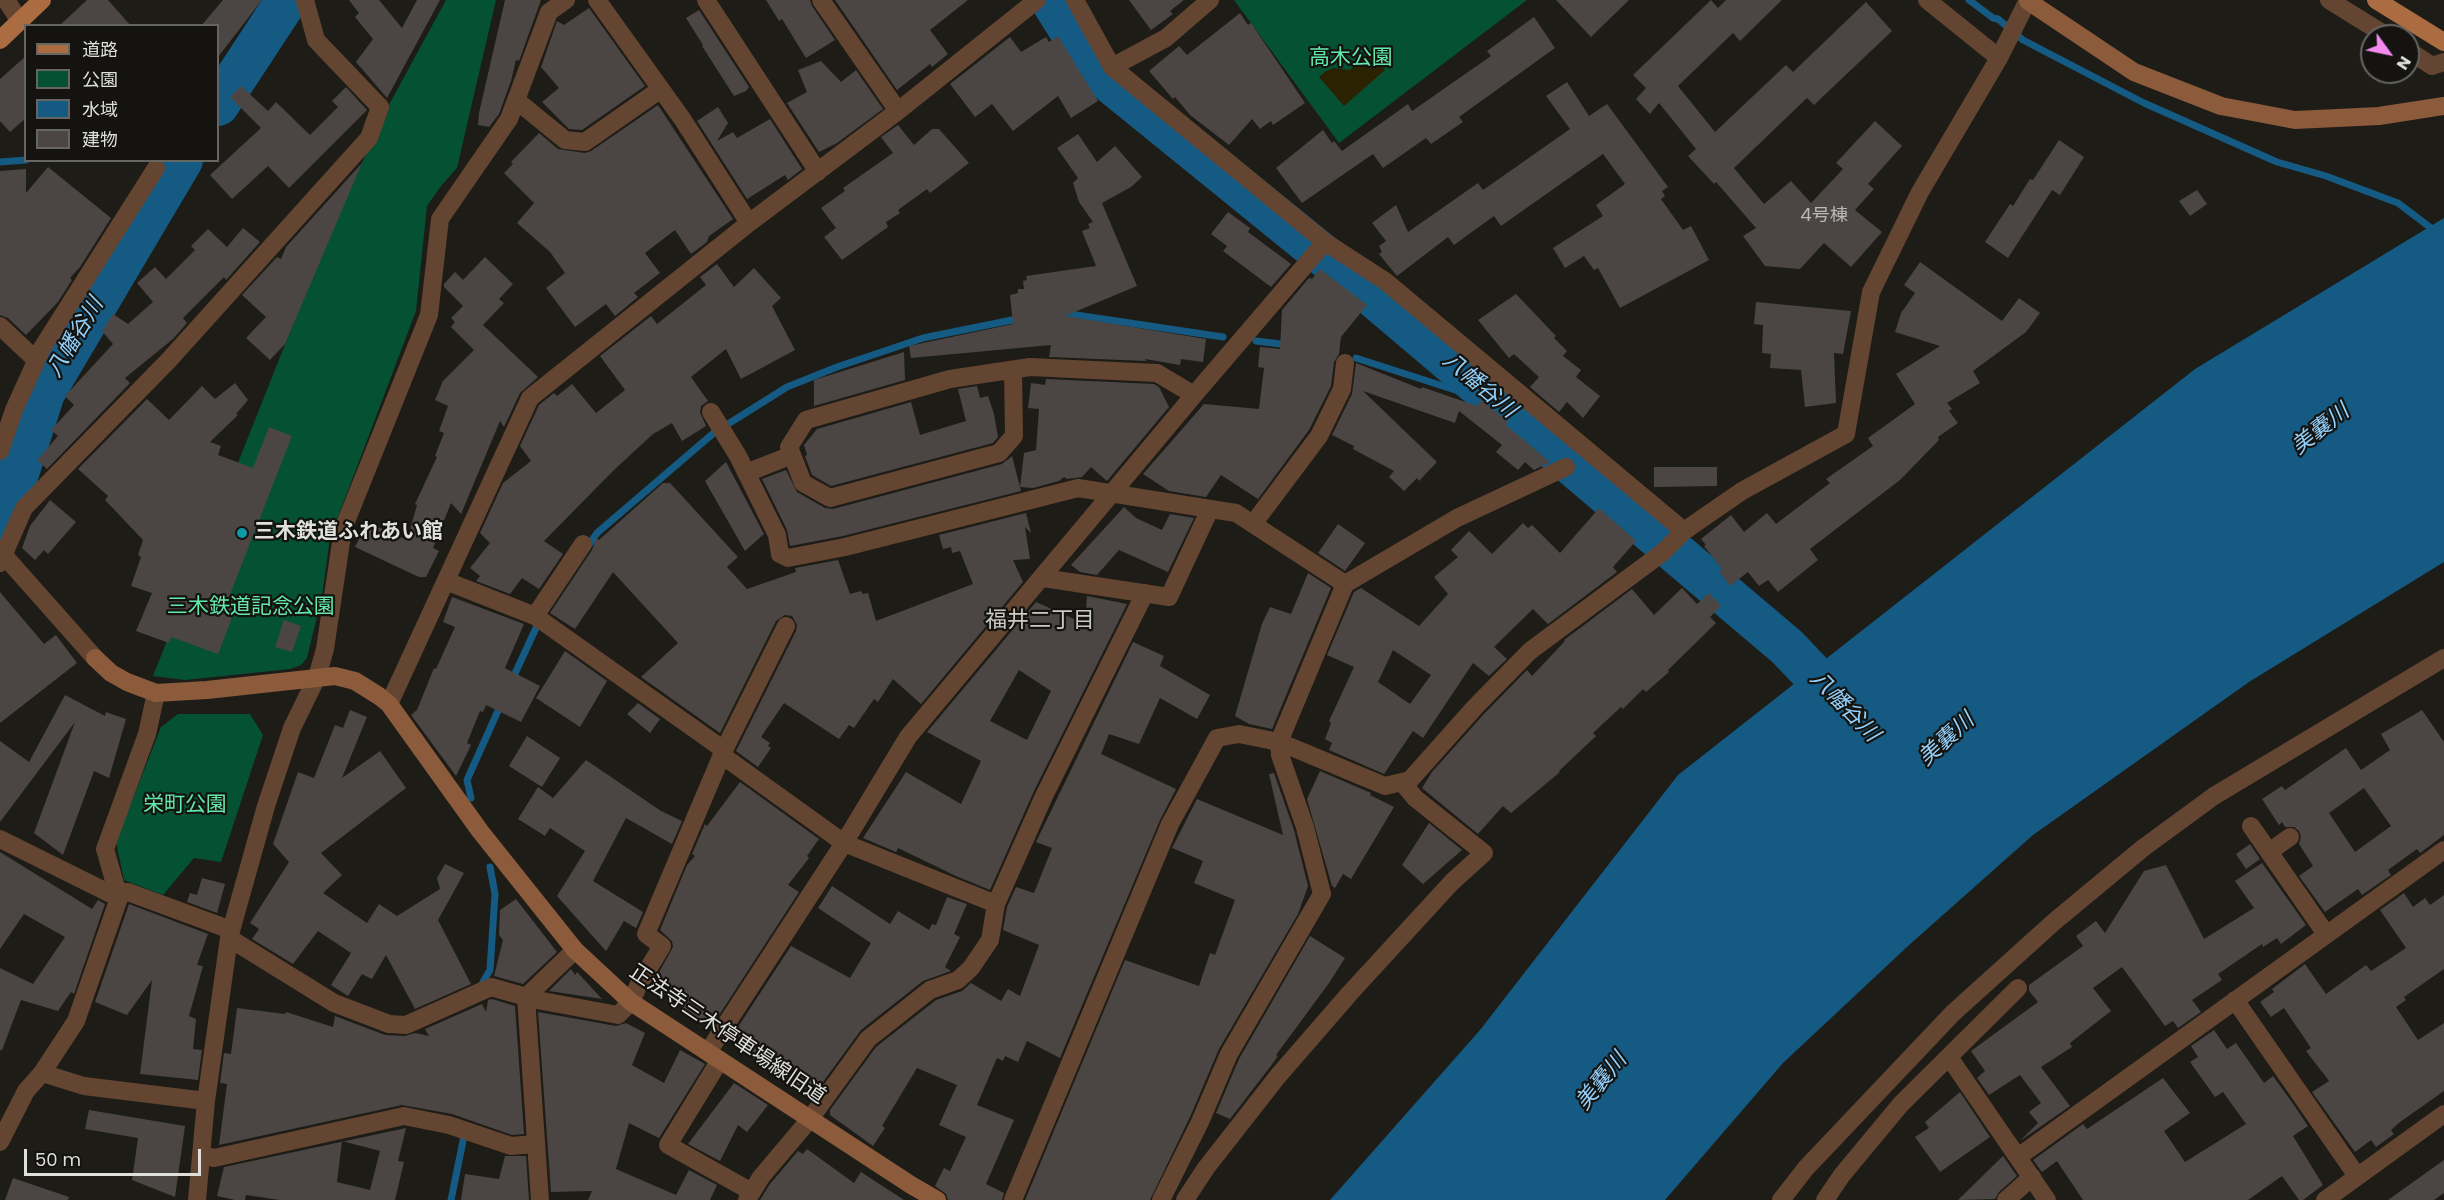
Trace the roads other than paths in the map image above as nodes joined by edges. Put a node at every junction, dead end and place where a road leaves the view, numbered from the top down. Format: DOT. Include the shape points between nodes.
graph roads {
  1 [pos="6,0"];
  2 [pos="42,0"];
  3 [pos="305,0"];
  4 [pos="566,0"];
  5 [pos="597,0"];
  6 [pos="706,0"];
  7 [pos="821,0"];
  8 [pos="1075,0"];
  9 [pos="1210,0"];
  10 [pos="1927,0"];
  11 [pos="2027,0"];
  12 [pos="2330,0"];
  13 [pos="2376,0"];
  14 [pos="1036,1"];
  15 [pos="19,20"];
  16 [pos="2368,24"];
  17 [pos="0,40"];
  18 [pos="2444,42"];
  19 [pos="2001,55"];
  20 [pos="2420,58"];
  21 [pos="2444,62"];
  22 [pos="1112,67"];
  23 [pos="661,89"];
  24 [pos="516,100"];
  25 [pos="2444,106"];
  26 [pos="898,111"];
  27 [pos="156,168"];
  28 [pos="818,172"];
  29 [pos="749,223"];
  30 [pos="1325,242"];
  31 [pos="0,326"];
  32 [pos="36,360"];
  33 [pos="1345,363"];
  34 [pos="1013,370"];
  35 [pos="1194,395"];
  36 [pos="711,412"];
  37 [pos="0,451"];
  38 [pos="792,455"];
  39 [pos="1566,467"];
  40 [pos="746,473"];
  41 [pos="1113,494"];
  42 [pos="1210,509"];
  43 [pos="1253,524"];
  44 [pos="1684,531"];
  45 [pos="583,544"];
  46 [pos="2,557"];
  47 [pos="1043,578"];
  48 [pos="446,581"];
  49 [pos="1345,584"];
  50 [pos="1145,593"];
  51 [pos="535,616"];
  52 [pos="786,626"];
  53 [pos="2444,658"];
  54 [pos="316,677"];
  55 [pos="156,693"];
  56 [pos="389,704"];
  57 [pos="1279,742"];
  58 [pos="723,753"];
  59 [pos="1402,782"];
  60 [pos="2252,826"];
  61 [pos="2290,837"];
  62 [pos="0,839"];
  63 [pos="844,843"];
  64 [pos="2444,850"];
  65 [pos="2269,852"];
  66 [pos="118,895"];
  67 [pos="996,904"];
  68 [pos="230,934"];
  69 [pos="2326,934"];
  70 [pos="575,950"];
  71 [pos="2018,988"];
  72 [pos="526,997"];
  73 [pos="2235,1000"];
  74 [pos="631,1002"];
  75 [pos="714,1056"];
  76 [pos="1949,1057"];
  77 [pos="42,1073"];
  78 [pos="206,1101"];
  79 [pos="2444,1114"];
  80 [pos="810,1119"];
  81 [pos="0,1142"];
  82 [pos="536,1144"];
  83 [pos="202,1155"];
  84 [pos="2018,1157"];
  85 [pos="2357,1176"];
  86 [pos="2032,1177"];
  87 [pos="750,1196"];
  88 [pos="196,1200"];
  89 [pos="540,1200"];
  90 [pos="938,1200"];
  91 [pos="1013,1200"];
  92 [pos="1161,1200"];
  93 [pos="1185,1200"];
  94 [pos="1780,1200"];
  95 [pos="1825,1200"];
  96 [pos="2006,1200"];
  97 [pos="2047,1200"];
  98 [pos="2325,1200"];
  1 -- 15 [label="street"];
  2 -- 15 [label="main road"];
  3 -- 46 [label="street" via="316,40 380,107 369,138 170,360 24,508"];
  4 -- 24 [label="street" via="549,12"];
  5 -- 23 [label="street"];
  6 -- 28 [label="street"];
  7 -- 26 [label="street"];
  8 -- 22 [label="street"];
  9 -- 22 [label="street" via="1166,38"];
  10 -- 19 [label="street"];
  11 -- 19 [label="street"];
  11 -- 25 [label="street" via="2134,72 2221,106 2295,120 2379,116"];
  12 -- 16 [label="street"];
  13 -- 18 [label="main road"];
  14 -- 26 [label="street"];
  15 -- 17 [label="main road"];
  19 -- 44 [label="street" via="1920,192 1871,292 1846,434 1742,491"];
  20 -- 21 [label="street" via="2432,66"];
  22 -- 30 [label="street"];
  23 -- 24 [label="street" via="585,142 565,140"];
  23 -- 29 [label="street"];
  24 -- 54 [label="street" via="509,119 440,219 429,315 343,529 331,617"];
  26 -- 28 [label="street"];
  27 -- 32 [label="street"];
  28 -- 29 [label="street"];
  29 -- 48 [label="street" via="530,398"];
  30 -- 35 [label="street"];
  30 -- 44 [label="street" via="1385,281"];
  31 -- 32 [label="street"];
  32 -- 37 [label="street"];
  33 -- 43 [label="street" via="1342,389 1319,436"];
  34 -- 35 [label="street" via="1078,368 1157,373"];
  34 -- 38 [label="street" via="950,379 807,420 789,447"];
  34 -- 38 [label="street" via="1014,436 999,453 830,498 803,483"];
  35 -- 41 [label="street"];
  36 -- 40 [label="street"];
  38 -- 40 [label="street"];
  39 -- 49 [label="street" via="1457,518"];
  40 -- 41 [label="street" via="777,535 780,554 788,558 1078,488"];
  41 -- 42 [label="street"];
  41 -- 47 [label="street"];
  42 -- 43 [label="street" via="1236,513"];
  42 -- 50 [label="street" via="1168,597"];
  43 -- 49 [label="street"];
  44 -- 59 [label="street" via="1662,553 1530,651 1410,780"];
  45 -- 51 [label="street"];
  46 -- 55 [label="street" via="111,673"];
  47 -- 50 [label="street"];
  47 -- 63 [label="street" via="908,737"];
  48 -- 51 [label="street"];
  48 -- 56 [label="street"];
  49 -- 57 [label="street"];
  50 -- 67 [label="street" via="1044,796"];
  51 -- 58 [label="street"];
  52 -- 58 [label="street"];
  53 -- 94 [label="street" via="2214,796 2143,848 1953,1012"];
  54 -- 55 [label="street"];
  54 -- 56 [label="street" via="355,681"];
  54 -- 68 [label="street" via="292,728"];
  55 -- 66 [label="street" via="147,734 105,849"];
  56 -- 70 [label="street, 正法寺三木停車場線旧道" via="480,831"];
  57 -- 59 [label="street" via="1384,786"];
  57 -- 91 [label="street" via="1239,734 1216,738 1170,824"];
  57 -- 92 [label="street" via="1322,894 1229,1054"];
  58 -- 63 [label="street"];
  58 -- 74 [label="street" via="646,934 662,946"];
  59 -- 93 [label="street" via="1415,798 1484,853 1436,899 1285,1068"];
  60 -- 65 [label="street"];
  61 -- 65 [label="street"];
  62 -- 66 [label="street"];
  63 -- 67 [label="street"];
  63 -- 75 [label="street"];
  64 -- 69 [label="street"];
  65 -- 69 [label="street"];
  66 -- 68 [label="street" via="128,892"];
  66 -- 77 [label="street" via="76,1021"];
  67 -- 80 [label="street" via="990,940 971,968 958,980 930,990 868,1039"];
  68 -- 72 [label="street" via="334,1003 389,1024 406,1025 491,987"];
  68 -- 78 [label="street"];
  69 -- 73 [label="street"];
  70 -- 72 [label="street"];
  70 -- 74 [label="street, 正法寺三木停車場線旧道"];
  71 -- 76 [label="street"];
  72 -- 74 [label="street" via="618,1015"];
  72 -- 82 [label="street"];
  73 -- 84 [label="street"];
  73 -- 85 [label="street"];
  74 -- 75 [label="street, 正法寺三木停車場線旧道"];
  75 -- 80 [label="street, 正法寺三木停車場線旧道"];
  75 -- 87 [label="street" via="668,1145"];
  76 -- 84 [label="street"];
  76 -- 95 [label="street" via="1901,1104"];
  77 -- 78 [label="street" via="84,1086"];
  77 -- 81 [label="street" via="26,1091"];
  78 -- 83 [label="street"];
  79 -- 85 [label="street"];
  80 -- 87 [label="street" via="761,1177"];
  80 -- 90 [label="street, 正法寺三木停車場線旧道"];
  82 -- 83 [label="street" via="511,1146 449,1125 404,1116 214,1158"];
  82 -- 89 [label="street"];
  83 -- 88 [label="street"];
  84 -- 86 [label="street"];
  85 -- 98 [label="street"];
  86 -- 96 [label="street"];
  86 -- 97 [label="street"];
}
